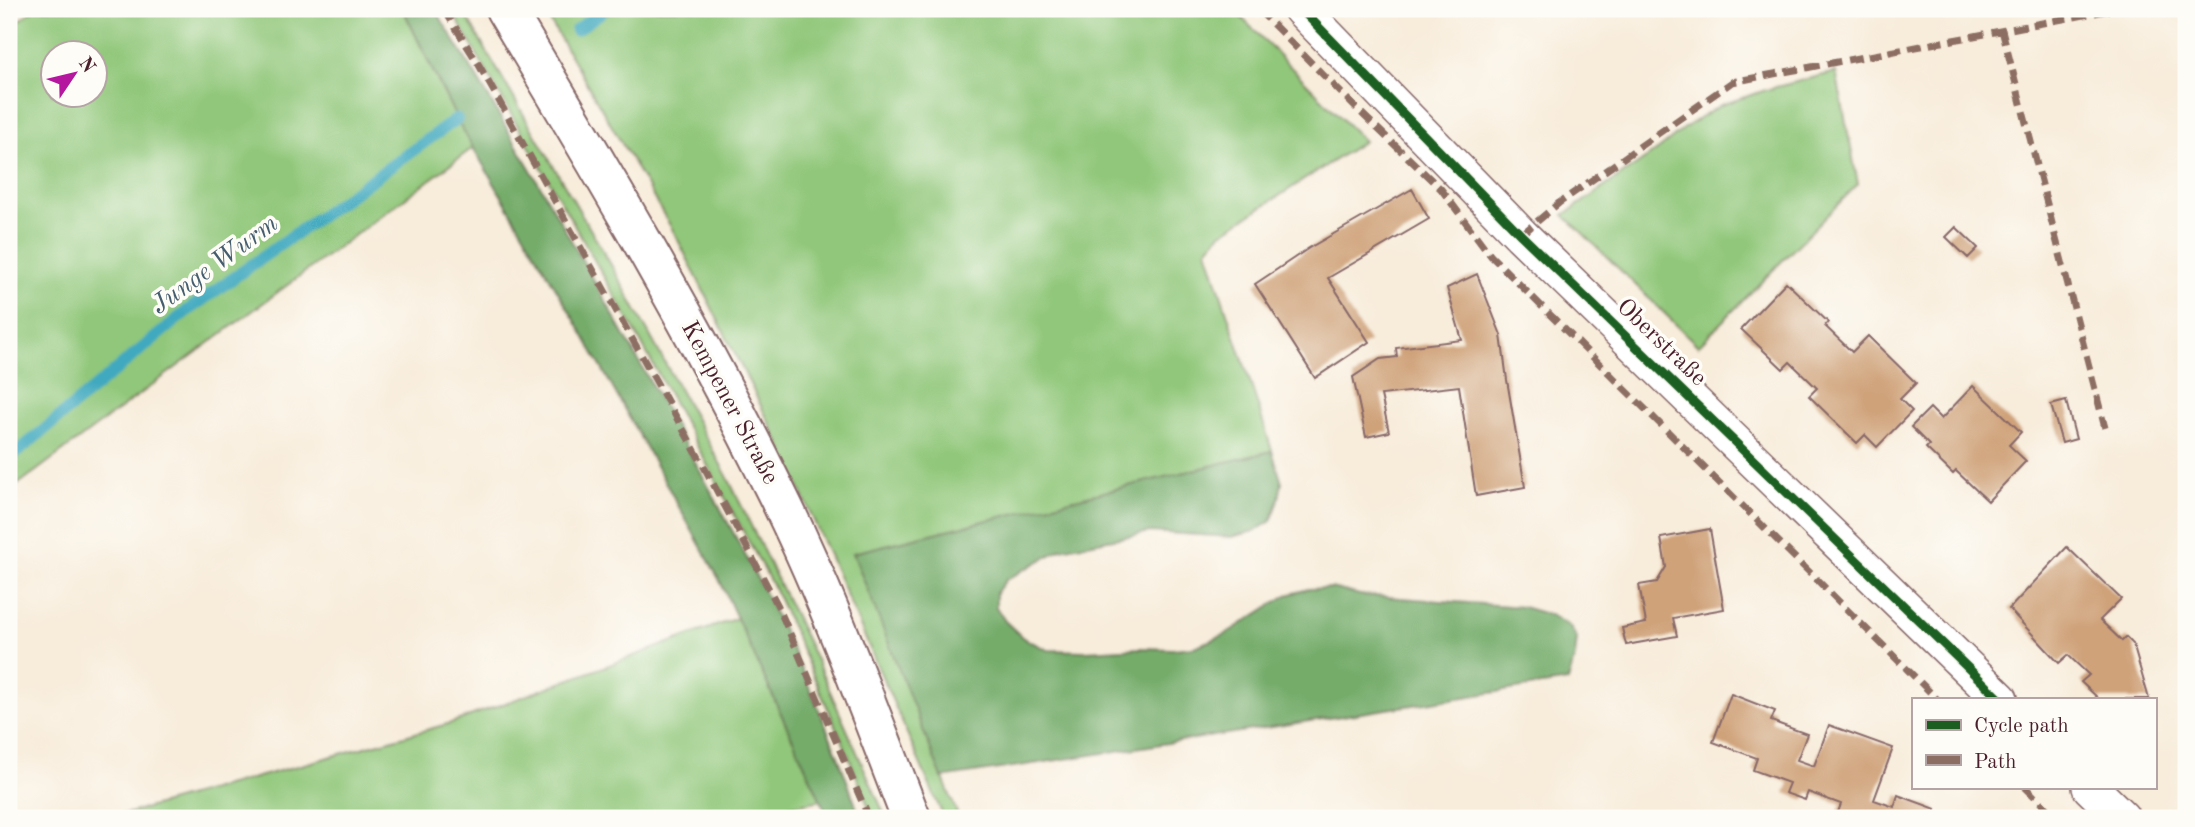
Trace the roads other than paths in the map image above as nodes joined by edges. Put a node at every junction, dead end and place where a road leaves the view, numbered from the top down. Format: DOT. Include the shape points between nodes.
graph roads {
  1 [pos="505,9"];
  2 [pos="1301,9"];
  3 [pos="1999,698"];
  4 [pos="2091,788"];
  5 [pos="911,818"];
  6 [pos="2122,818"];
  1 -- 5 [label="main road, Kempener Straße" via="605,178 775,490 831,612"];
  2 -- 3 [label="street, Oberstraße" via="1521,235"];
  4 -- 6 [label="street"];
}
